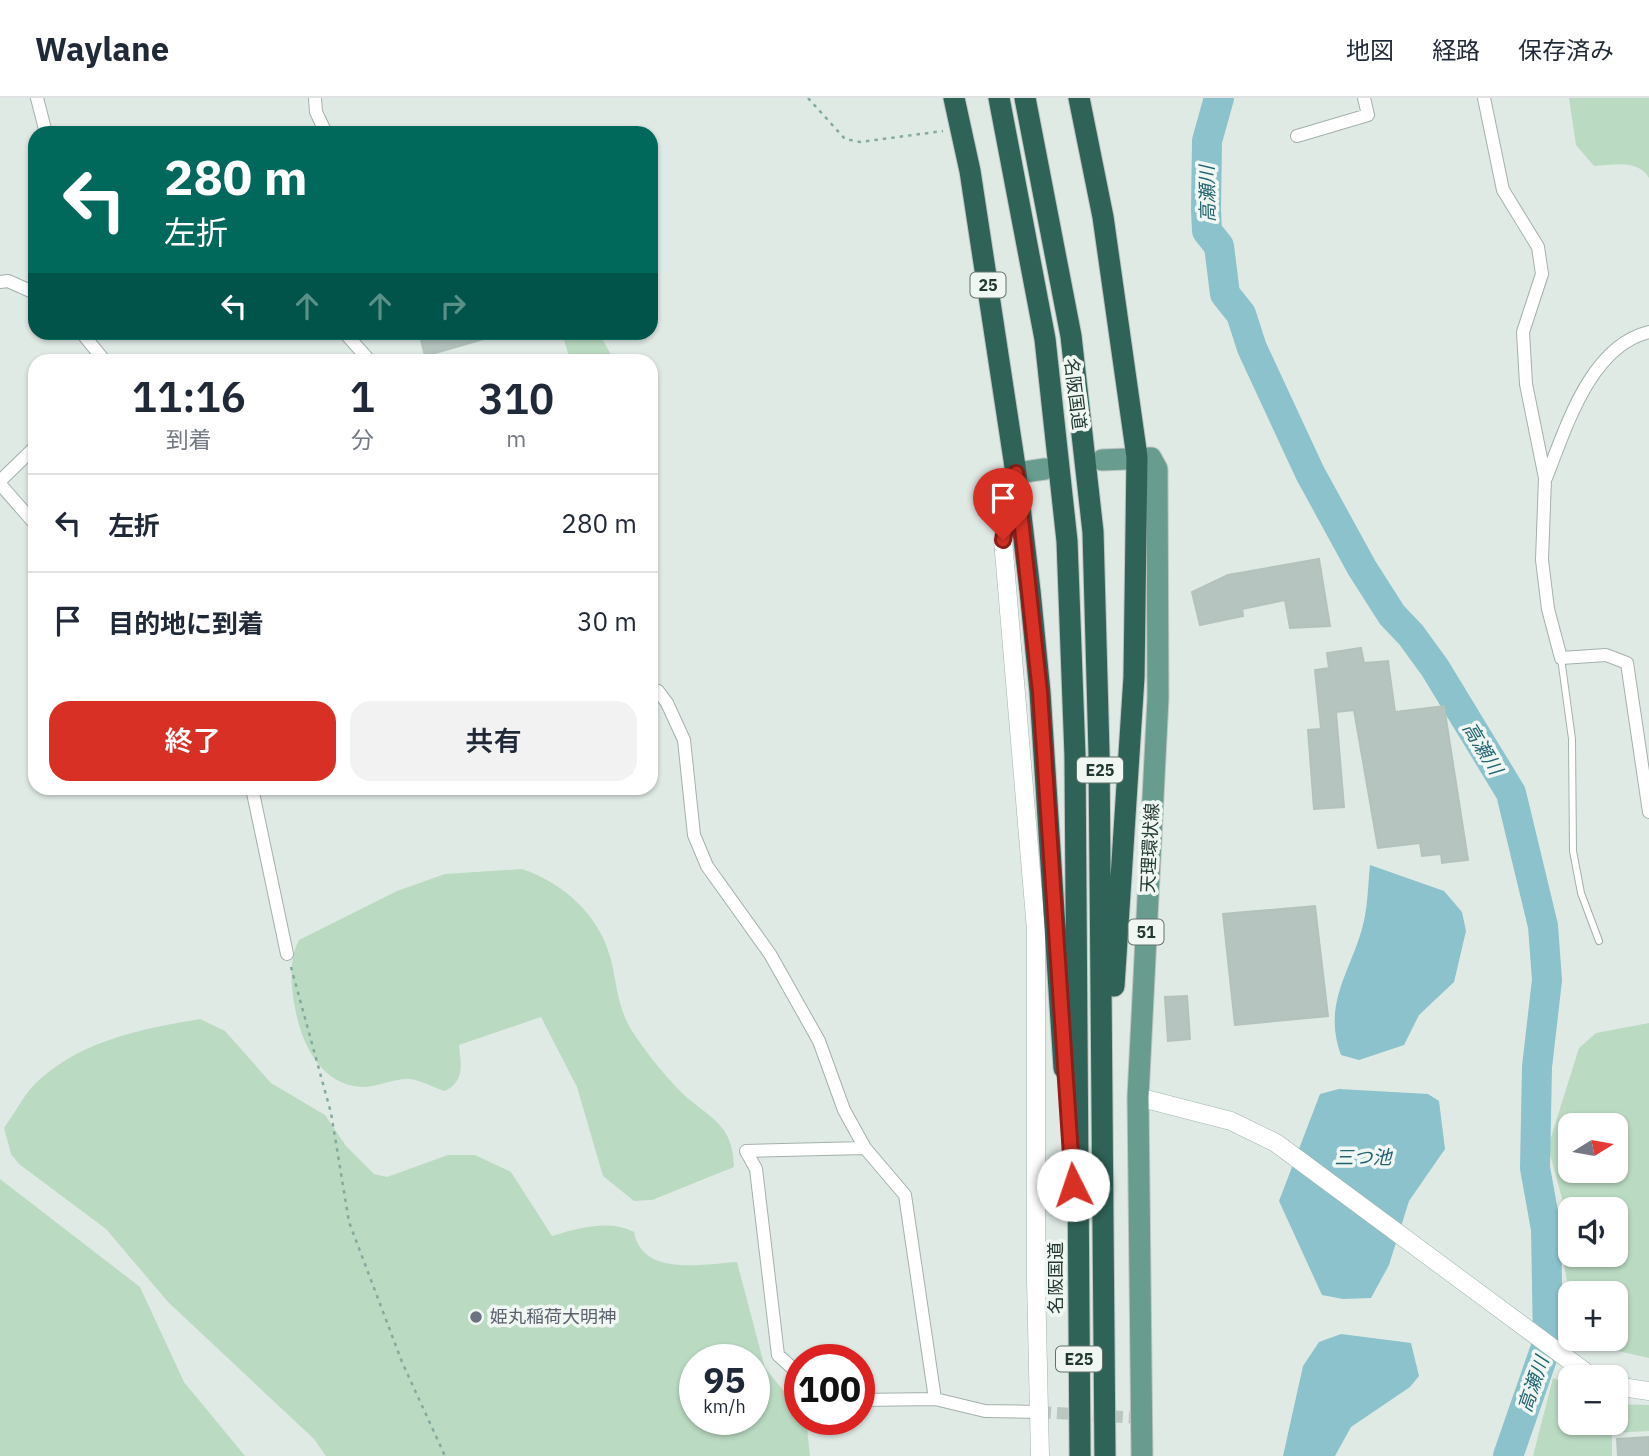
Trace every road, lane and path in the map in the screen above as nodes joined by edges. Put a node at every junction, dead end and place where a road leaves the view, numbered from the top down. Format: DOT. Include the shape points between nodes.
graph roads {
  1 [pos="37,98"];
  2 [pos="315,98"];
  3 [pos="808,98"];
  4 [pos="954,98"];
  5 [pos="999,98"];
  6 [pos="1025,98"];
  7 [pos="1079,98"];
  8 [pos="1364,98"];
  9 [pos="1485,98"];
  10 [pos="44,126"];
  11 [pos="323,126"];
  12 [pos="961,128"];
  13 [pos="1297,136"];
  14 [pos="0,282"];
  15 [pos="28,290"];
  16 [pos="1649,332"];
  17 [pos="88,340"];
  18 [pos="351,340"];
  19 [pos="99,354"];
  20 [pos="364,354"];
  21 [pos="28,454"];
  22 [pos="1137,457"];
  23 [pos="1102,460"];
  24 [pos="1045,469"];
  25 [pos="1016,473"];
  26 [pos="1545,478"];
  27 [pos="0,482"];
  28 [pos="28,516"];
  29 [pos="1561,658"];
  30 [pos="658,691"];
  31 [pos="253,795"];
  32 [pos="1649,812"];
  33 [pos="1599,941"];
  34 [pos="287,954"];
  35 [pos="1138,1097"];
  36 [pos="865,1148"];
  37 [pos="1079,1262"];
  38 [pos="784,1361"];
  39 [pos="1572,1365"];
  40 [pos="1628,1389"];
  41 [pos="1649,1391"];
  42 [pos="936,1399"];
  43 [pos="875,1400"];
  44 [pos="1039,1412"];
  45 [pos="1105,1452"];
  46 [pos="445,1456"];
  47 [pos="1040,1456"];
  48 [pos="1080,1456"];
  49 [pos="1142,1456"];
  1 -- 10 [label="street"];
  2 -- 11 [label="street"];
  3 -- 12 [label="path" via="845,138 860,142"];
  4 -- 12 [label="highway, 25"];
  5 -- 37 [label="highway, 名阪国道 / E25" via="1045,339 1067,541 1075,756"];
  6 -- 45 [label="highway, 名阪国道 / E25" via="1071,336 1093,532 1100,753"];
  7 -- 22 [label="highway" via="1103,217"];
  8 -- 13 [label="street" via="1368,115"];
  9 -- 26 [label="street" via="1503,190 1538,247 1542,274 1523,332 1526,384"];
  12 -- 25 [label="highway, 25"];
  14 -- 15 [label="street"];
  16 -- 26 [label="street" via="1634,336 1597,369 1573,410"];
  17 -- 19 [label="street"];
  18 -- 20 [label="street"];
  21 -- 27 [label="street"];
  22 -- 23 [label="main road"];
  22 -- 35 [label="main road, 天理環状線 / 51" via="1151,458 1157,469 1158,684"];
  22 -- 45 [label="highway, E25" via="1134,690 1112,1005 1111,1316"];
  24 -- 25 [label="main road"];
  25 -- 37 [label="highway, E25" via="1040,692"];
  25 -- 44 [label="street" via="1003,540 1036,930"];
  26 -- 29 [label="street" via="1542,560"];
  27 -- 28 [label="street"];
  29 -- 32 [label="street" via="1606,655 1627,663"];
  29 -- 33 [label="lane" via="1572,739 1573,851 1581,893"];
  30 -- 36 [label="street" via="684,740 694,835 707,866 770,954 813,1030 844,1110"];
  31 -- 34 [label="street"];
  34 -- 46 [label="path" via="331,1113 349,1222 402,1362"];
  35 -- 39 [label="street" via="1231,1121 1276,1143"];
  35 -- 49 [label="main road, 天理環状線 / 51"];
  36 -- 38 [label="street" via="746,1151 756,1168 778,1356"];
  36 -- 42 [label="street" via="905,1195"];
  37 -- 48 [label="highway, 名阪国道 / E25"];
  40 -- 41 [label="street"];
  42 -- 43 [label="street"];
  42 -- 44 [label="street" via="985,1411"];
  44 -- 47 [label="street"];
}
